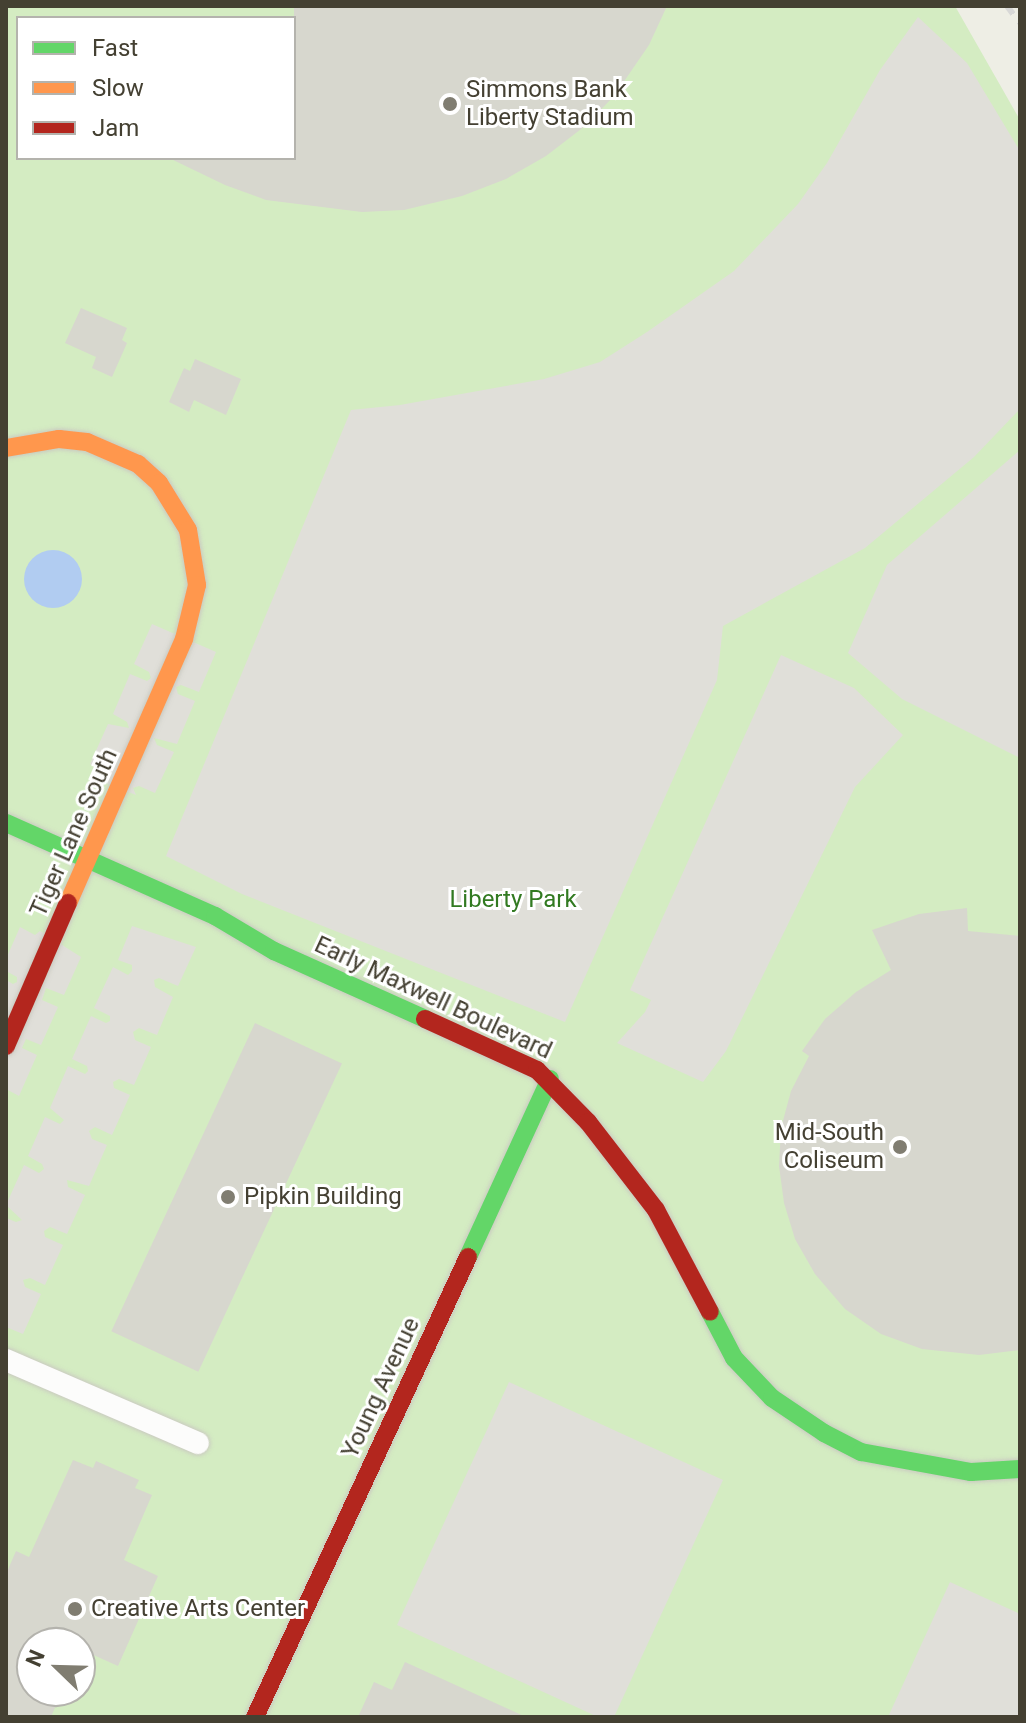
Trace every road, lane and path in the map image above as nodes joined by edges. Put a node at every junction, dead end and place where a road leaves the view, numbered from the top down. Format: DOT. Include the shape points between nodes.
graph roads {
  1 [pos="6,448"];
  2 [pos="6,823"];
  3 [pos="90,858"];
  4 [pos="6,1046"];
  5 [pos="550,1079"];
  6 [pos="6,1360"];
  7 [pos="198,1443"];
  8 [pos="1020,1469"];
  9 [pos="255,1717"];
  1 -- 3 [label="street, Tiger Lane South" via="59,439 87,442 138,464 159,483 188,530 195,557 193,613 184,639"];
  2 -- 3 [label="street, Early Maxwell Boulevard"];
  3 -- 4 [label="street, Tiger Lane South"];
  3 -- 5 [label="street, Early Maxwell Boulevard" via="215,916 274,951"];
  5 -- 8 [label="street, Early Maxwell Boulevard" via="656,1210 734,1358 772,1398 861,1452 971,1472"];
  5 -- 9 [label="street, Young Avenue"];
  6 -- 7 [label="street"];
}
